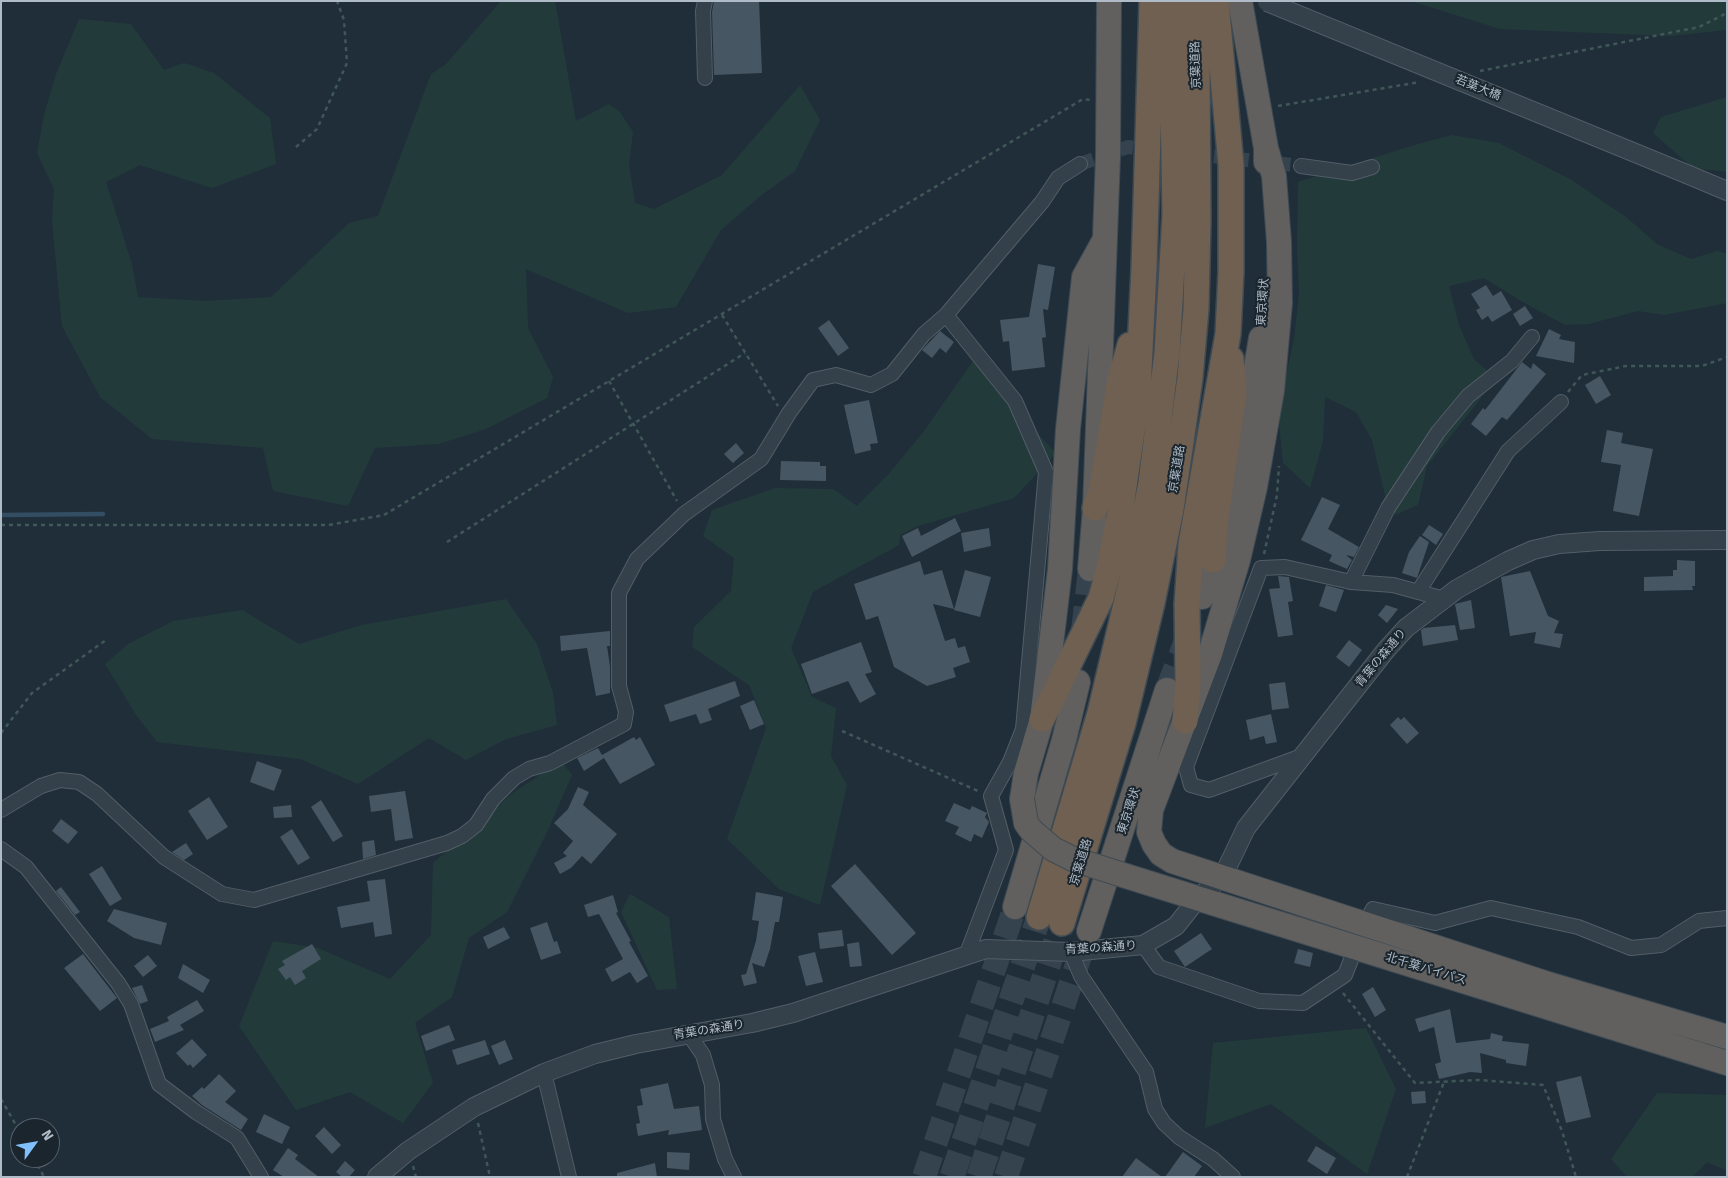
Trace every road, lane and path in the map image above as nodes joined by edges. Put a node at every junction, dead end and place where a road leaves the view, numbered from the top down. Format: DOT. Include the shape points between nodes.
graph roads {
  1 [pos="337,1"];
  2 [pos="705,1"];
  3 [pos="1109,1"];
  4 [pos="1152,1"];
  5 [pos="1169,1"];
  6 [pos="1192,1"];
  7 [pos="1216,1"];
  8 [pos="1240,1"];
  9 [pos="1266,2"];
  10 [pos="1727,12"];
  11 [pos="1476,72"];
  12 [pos="705,78"];
  13 [pos="1428,80"];
  14 [pos="1093,100"];
  15 [pos="1274,106"];
  16 [pos="296,147"];
  17 [pos="1266,148"];
  18 [pos="1080,164"];
  19 [pos="1301,166"];
  20 [pos="1372,167"];
  21 [pos="1727,191"];
  22 [pos="1105,239"];
  23 [pos="1142,306"];
  24 [pos="722,314"];
  25 [pos="946,315"];
  26 [pos="1228,334"];
  27 [pos="1532,337"];
  28 [pos="745,353"];
  29 [pos="1727,357"];
  30 [pos="609,381"];
  31 [pos="1561,402"];
  32 [pos="785,418"];
  33 [pos="634,425"];
  34 [pos="1095,508"];
  35 [pos="684,514"];
  36 [pos="1,525"];
  37 [pos="1727,540"];
  38 [pos="447,542"];
  39 [pos="1213,560"];
  40 [pos="1090,568"];
  41 [pos="1351,582"];
  42 [pos="1418,592"];
  43 [pos="1202,597"];
  44 [pos="1444,599"];
  45 [pos="106,640"];
  46 [pos="1078,682"];
  47 [pos="1167,690"];
  48 [pos="1042,720"];
  49 [pos="1186,721"];
  50 [pos="842,731"];
  51 [pos="1,734"];
  52 [pos="1302,756"];
  53 [pos="991,796"];
  54 [pos="1,810"];
  55 [pos="1,849"];
  56 [pos="1223,876"];
  57 [pos="1199,897"];
  58 [pos="1015,907"];
  59 [pos="1727,918"];
  60 [pos="1364,925"];
  61 [pos="1089,931"];
  62 [pos="1143,946"];
  63 [pos="1356,947"];
  64 [pos="1071,952"];
  65 [pos="966,956"];
  66 [pos="1335,982"];
  67 [pos="688,1033"];
  68 [pos="1727,1037"];
  69 [pos="1727,1063"];
  70 [pos="544,1073"];
  71 [pos="1444,1082"];
  72 [pos="1,1098"];
  73 [pos="474,1107"];
  74 [pos="12,1118"];
  75 [pos="261,1177"];
  76 [pos="377,1177"];
  77 [pos="490,1177"];
  78 [pos="569,1177"];
  79 [pos="734,1177"];
  80 [pos="1233,1177"];
  81 [pos="1407,1177"];
  82 [pos="1576,1177"];
  1 -- 16 [label="path" via="344,20 347,63 318,130"];
  2 -- 12 [label="street"];
  3 -- 22 [label="highway"];
  4 -- 23 [label="highway"];
  5 -- 6 [label="highway, 京葉道路" via="1175,215 1167,353 1151,483 1133,575 1051,920 1123,723 1156,584 1182,442 1196,309 1197,59"];
  7 -- 26 [label="highway" via="1231,165"];
  8 -- 17 [label="highway, 東京環状"];
  9 -- 21 [label="street, 若葉大橋, bridge"];
  10 -- 11 [label="path" via="1699,27"];
  13 -- 15 [label="path"];
  14 -- 24 [label="path" via="1083,100"];
  17 -- 39 [label="highway, 東京環状" via="1266,268 1260,354 1234,499"];
  17 -- 49 [label="highway" via="1274,176 1279,242 1280,303 1272,391 1238,560"];
  18 -- 25 [label="street" via="1058,178 1042,202"];
  19 -- 20 [label="street" via="1352,173"];
  22 -- 34 [label="highway"];
  22 -- 48 [label="highway, 北千葉バイパス" via="1084,277 1068,429 1060,569"];
  23 -- 34 [label="highway" via="1120,380 1101,493"];
  23 -- 48 [label="highway" via="1138,390 1110,564 1090,622"];
  24 -- 28 [label="path"];
  24 -- 30 [label="path"];
  25 -- 32 [label="street" via="924,334 892,374 871,385 836,376 813,380"];
  25 -- 53 [label="street" via="1015,402 1046,472 1023,729"];
  26 -- 39 [label="highway" via="1234,393"];
  26 -- 49 [label="highway" via="1192,544 1187,604"];
  27 -- 41 [label="street" via="1512,361 1468,396 1438,432 1388,508"];
  28 -- 32 [label="path"];
  28 -- 33 [label="path"];
  29 -- 31 [label="path" via="1702,366 1626,366 1582,375"];
  30 -- 33 [label="path"];
  30 -- 36 [label="path" via="384,515 328,525"];
  31 -- 42 [label="street" via="1508,451"];
  32 -- 35 [label="street" via="761,458"];
  33 -- 35 [label="path"];
  33 -- 38 [label="path"];
  34 -- 40 [label="highway"];
  35 -- 54 [label="street" via="637,559 619,593 619,686 626,712 624,724 514,778 493,799 476,825 447,843 254,900 222,894 164,856 97,794 79,782 60,780 41,786"];
  37 -- 44 [label="street, 青葉の森通り" via="1559,544 1533,550 1508,561"];
  39 -- 43 [label="highway, 東京環状"];
  41 -- 42 [label="street" via="1393,585"];
  41 -- 52 [label="street" via="1285,566 1261,568 1186,766 1191,785 1209,790"];
  42 -- 44 [label="street"];
  44 -- 52 [label="street, 青葉の森通り" via="1406,628 1386,650"];
  45 -- 51 [label="path" via="32,693"];
  46 -- 58 [label="highway"];
  47 -- 61 [label="highway, 東京環状"];
  48 -- 57 [label="highway, 北千葉バイパス, bridge" via="1026,772 1022,799 1026,823 1031,830 1052,849 1073,859"];
  49 -- 56 [label="highway, 北千葉バイパス" via="1153,801 1149,832 1161,854 1172,861"];
  50 -- 53 [label="path"];
  52 -- 56 [label="street, 青葉の森通り" via="1246,828"];
  53 -- 65 [label="street" via="1006,850"];
  55 -- 75 [label="street" via="26,867 118,983 131,1004 159,1084 237,1138"];
  56 -- 57 [label="street, 青葉の森通り"];
  56 -- 60 [label="highway, 北千葉バイパス"];
  57 -- 62 [label="street, 青葉の森通り" via="1176,926"];
  57 -- 63 [label="highway, 北千葉バイパス"];
  59 -- 60 [label="street" via="1699,921 1662,945 1631,948 1578,927 1491,908 1436,923 1373,909"];
  60 -- 68 [label="highway, 北千葉バイパス"];
  62 -- 64 [label="street, 青葉の森通り"];
  62 -- 66 [label="street" via="1159,967 1259,1001 1303,1003"];
  63 -- 66 [label="street" via="1346,975"];
  63 -- 69 [label="highway, 北千葉バイパス"];
  64 -- 65 [label="street, 青葉の森通り" via="986,949"];
  64 -- 80 [label="street" via="1081,976 1146,1072 1155,1109 1164,1122"];
  65 -- 67 [label="street, 青葉の森通り" via="793,1013"];
  66 -- 71 [label="path" via="1415,1083"];
  67 -- 70 [label="street, 青葉の森通り" via="595,1054"];
  67 -- 79 [label="street" via="703,1055 712,1085 713,1120"];
  70 -- 73 [label="street, 青葉の森通り"];
  70 -- 78 [label="street"];
  71 -- 81 [label="path"];
  71 -- 82 [label="path" via="1479,1080 1543,1085"];
  72 -- 74 [label="path"];
  73 -- 76 [label="street, 青葉の森通り" via="408,1151"];
  73 -- 77 [label="path"];
}
